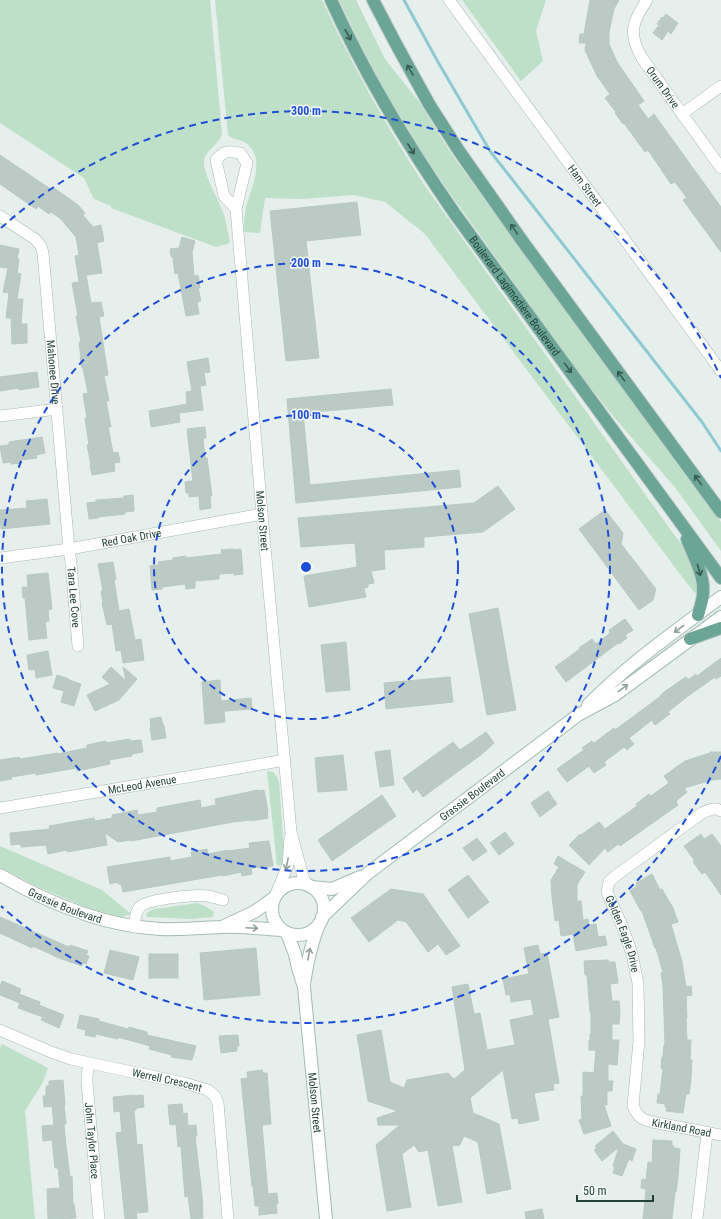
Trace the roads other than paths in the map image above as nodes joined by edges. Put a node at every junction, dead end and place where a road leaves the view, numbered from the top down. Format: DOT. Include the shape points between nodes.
graph roads {
  1 [pos="331,0"];
  2 [pos="373,0"];
  3 [pos="449,0"];
  4 [pos="647,0"];
  5 [pos="721,86"];
  6 [pos="682,114"];
  7 [pos="721,168"];
  8 [pos="236,209"];
  9 [pos="0,216"];
  10 [pos="721,371"];
  11 [pos="57,409"];
  12 [pos="0,416"];
  13 [pos="721,512"];
  14 [pos="262,514"];
  15 [pos="680,521"];
  16 [pos="69,549"];
  17 [pos="0,558"];
  18 [pos="721,578"];
  19 [pos="721,597"];
  20 [pos="698,614"];
  21 [pos="721,617"];
  22 [pos="721,628"];
  23 [pos="690,639"];
  24 [pos="78,646"];
  25 [pos="578,715"];
  26 [pos="285,760"];
  27 [pos="0,808"];
  28 [pos="721,811"];
  29 [pos="291,832"];
  30 [pos="367,874"];
  31 [pos="0,875"];
  32 [pos="308,885"];
  33 [pos="275,896"];
  34 [pos="223,900"];
  35 [pos="321,920"];
  36 [pos="134,927"];
  37 [pos="222,927"];
  38 [pos="285,931"];
  39 [pos="304,987"];
  40 [pos="0,1030"];
  41 [pos="89,1063"];
  42 [pos="642,1119"];
  43 [pos="707,1133"];
  44 [pos="721,1135"];
  45 [pos="99,1219"];
  46 [pos="228,1219"];
  47 [pos="326,1219"];
  48 [pos="697,1219"];
  1 -- 15 [label="main road, Boulevard Lagimodière Boulevard, one-way" via="373,82 431,179"];
  13 -- 2 [label="main road, one-way" via="459,151"];
  3 -- 10 [label="street, Ham Street"];
  4 -- 6 [label="street, Orum Drive" via="634,24 636,47"];
  5 -- 6 [label="street"];
  6 -- 7 [label="street, Orum Drive"];
  8 -- 8 [label="street, Molson Street" via="247,163 240,153 228,151 216,160 224,196"];
  8 -- 14 [label="street, Molson Street"];
  9 -- 11 [label="street, Mahonee Drive" via="41,246"];
  11 -- 12 [label="street"];
  11 -- 16 [label="street, Mahonee Drive"];
  14 -- 16 [label="street, Red Oak Drive"];
  14 -- 26 [label="street, Molson Street"];
  15 -- 18 [label="main road, Boulevard Lagimodière Boulevard"];
  15 -- 20 [label="main road, one-way" via="702,580 704,594"];
  16 -- 17 [label="street, Red Oak Drive"];
  16 -- 24 [label="street, Tara Lee Cove"];
  19 -- 20 [label="street, Grassie Boulevard"];
  20 -- 25 [label="street, Grassie Boulevard, one-way" via="608,685"];
  21 -- 23 [label="street, Grassie Boulevard"];
  22 -- 23 [label="main road"];
  25 -- 23 [label="street, Grassie Boulevard, one-way" via="615,695"];
  25 -- 30 [label="street, Grassie Boulevard"];
  26 -- 27 [label="street, McLeod Avenue"];
  26 -- 29 [label="street, Molson Street"];
  28 -- 42 [label="street, Golden Eagle Drive" via="709,809 702,813 614,877 607,888 606,892 630,948 638,983 639,1041 633,1106"];
  29 -- 32 [label="street, Molson Street"];
  29 -- 33 [label="street, Molson Street, one-way" via="288,866"];
  30 -- 32 [label="street, Grassie Boulevard" via="332,889"];
  30 -- 35 [label="street, Grassie Boulevard"];
  31 -- 36 [label="street, Grassie Boulevard" via="25,890 80,914"];
  32 -- 33 [label="street" via="288,885"];
  32 -- 35 [label="street" via="321,899"];
  33 -- 37 [label="street, Grassie Boulevard" via="254,912"];
  33 -- 38 [label="street" via="273,916 276,924"];
  34 -- 36 [label="street" via="194,895 147,903 139,907"];
  35 -- 38 [label="street" via="307,933 299,935"];
  39 -- 35 [label="street, Molson Street, one-way" via="309,953"];
  36 -- 37 [label="street, Grassie Boulevard" via="179,930"];
  37 -- 38 [label="street, Grassie Boulevard, one-way"];
  38 -- 39 [label="street, Molson Street" via="295,954"];
  39 -- 47 [label="street, Molson Street"];
  40 -- 41 [label="street, Werrell Crescent" via="59,1055"];
  41 -- 45 [label="street, John Taylor Place" via="87,1082"];
  41 -- 46 [label="street, Werrell Crescent" via="184,1083 208,1090 215,1096 218,1104"];
  42 -- 43 [label="street, Kirkland Road"];
  43 -- 44 [label="street, Kirkland Road"];
  43 -- 48 [label="street"];
}
